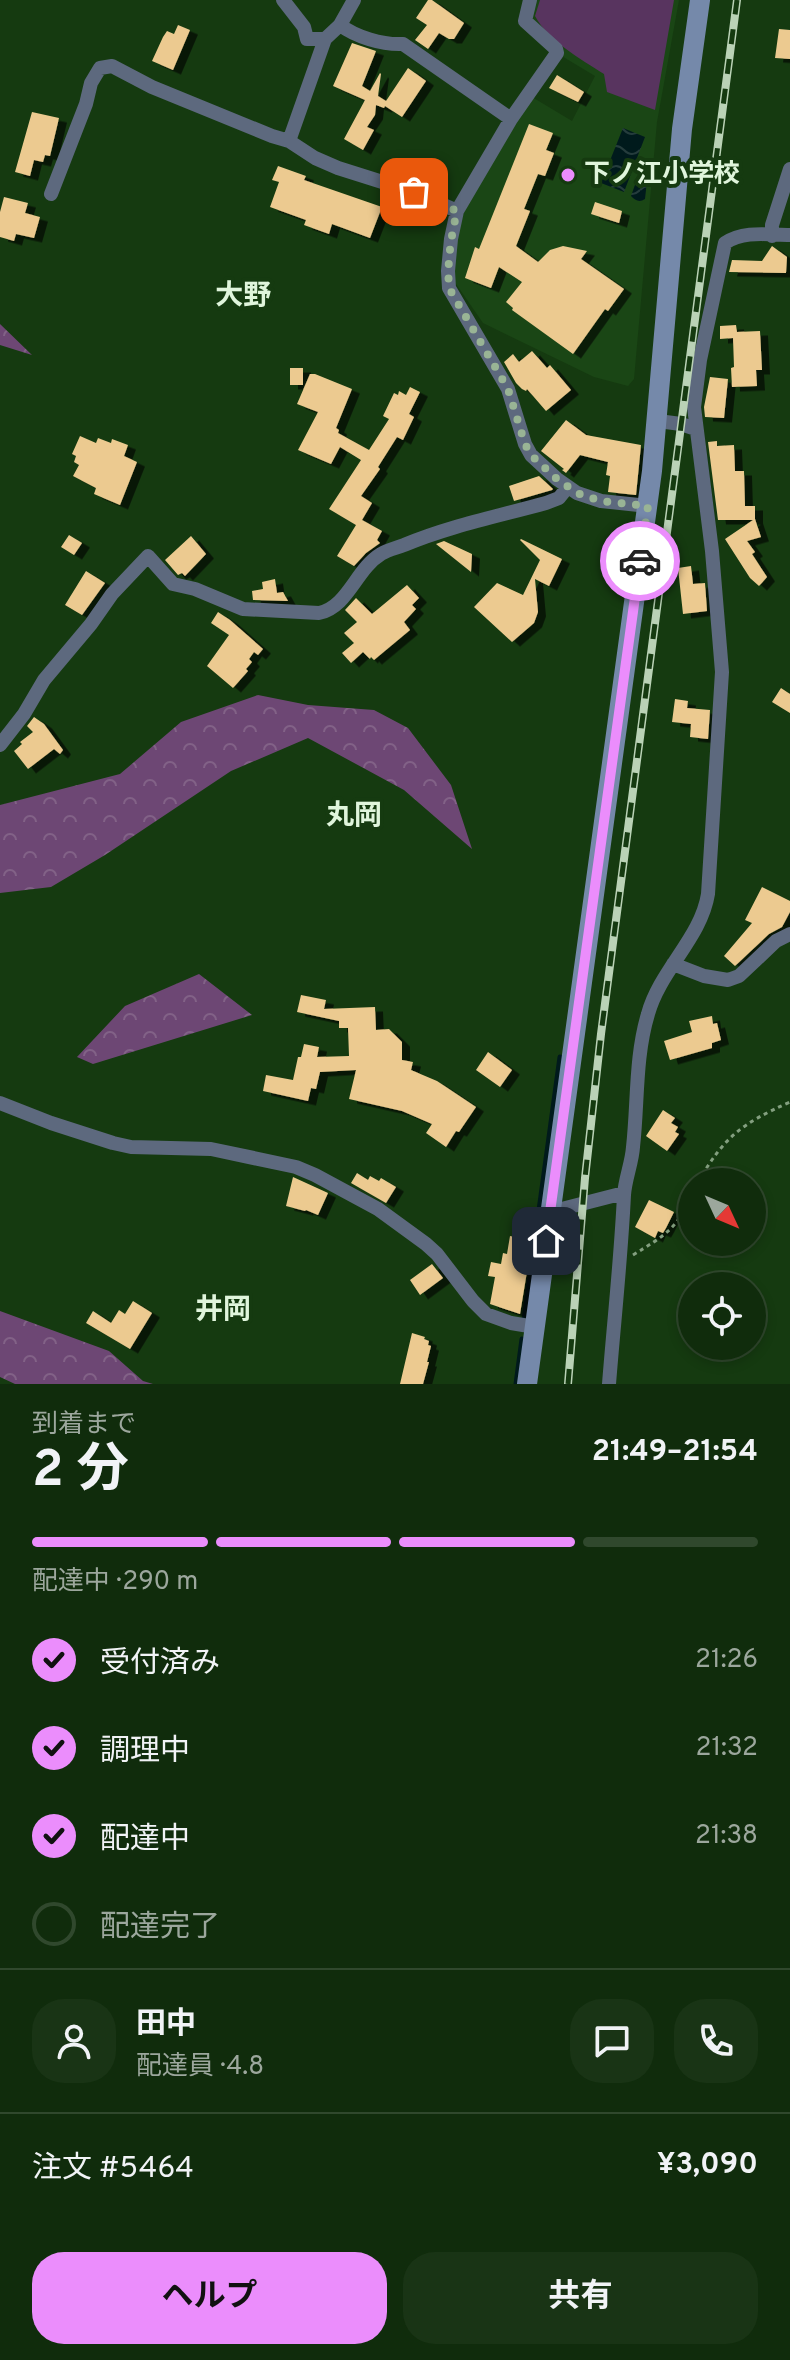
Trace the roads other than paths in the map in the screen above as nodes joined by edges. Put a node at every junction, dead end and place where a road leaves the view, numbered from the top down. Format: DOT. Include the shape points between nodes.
graph roads {
  1 [pos="283,0"];
  2 [pos="354,0"];
  3 [pos="530,0"];
  4 [pos="700,0"];
  5 [pos="340,25"];
  6 [pos="325,39"];
  7 [pos="511,119"];
  8 [pos="289,141"];
  9 [pos="790,169"];
  10 [pos="51,194"];
  11 [pos="457,211"];
  12 [pos="790,235"];
  13 [pos="772,236"];
  14 [pos="658,421"];
  15 [pos="696,429"];
  16 [pos="567,488"];
  17 [pos="648,506"];
  18 [pos="0,745"];
  19 [pos="790,934"];
  20 [pos="673,964"];
  21 [pos="0,1103"];
  22 [pos="624,1193"];
  23 [pos="550,1212"];
  24 [pos="535,1327"];
  25 [pos="527,1384"];
  26 [pos="609,1384"];
  1 -- 6 [label="street" via="307,39"];
  2 -- 5 [label="street"];
  3 -- 7 [label="street" via="525,21 557,53"];
  4 -- 14 [label="street" via="682,129"];
  5 -- 6 [label="street"];
  5 -- 7 [label="street" via="351,33 403,44"];
  6 -- 8 [label="street"];
  7 -- 11 [label="street"];
  8 -- 10 [label="street" via="104,66 94,77"];
  8 -- 11 [label="street" via="338,168"];
  9 -- 13 [label="street"];
  11 -- 16 [label="street" via="449,288 508,389 527,450"];
  12 -- 13 [label="street"];
  13 -- 15 [label="street" via="750,235 725,243 695,389"];
  14 -- 15 [label="street"];
  14 -- 17 [label="street"];
  15 -- 20 [label="street" via="721,647 721,705 707,904"];
  16 -- 17 [label="street" via="592,499"];
  16 -- 18 [label="street" via="546,503 426,536 379,555 338,604 319,613 243,609 173,584 148,556 44,680"];
  17 -- 23 [label="street"];
  19 -- 20 [label="street" via="728,980"];
  20 -- 22 [label="street" via="645,1023"];
  21 -- 24 [label="street" via="131,1147 211,1149 296,1167 378,1209 426,1244 486,1314"];
  22 -- 23 [label="street"];
  22 -- 26 [label="street"];
  23 -- 24 [label="street"];
  24 -- 25 [label="street"];
}
